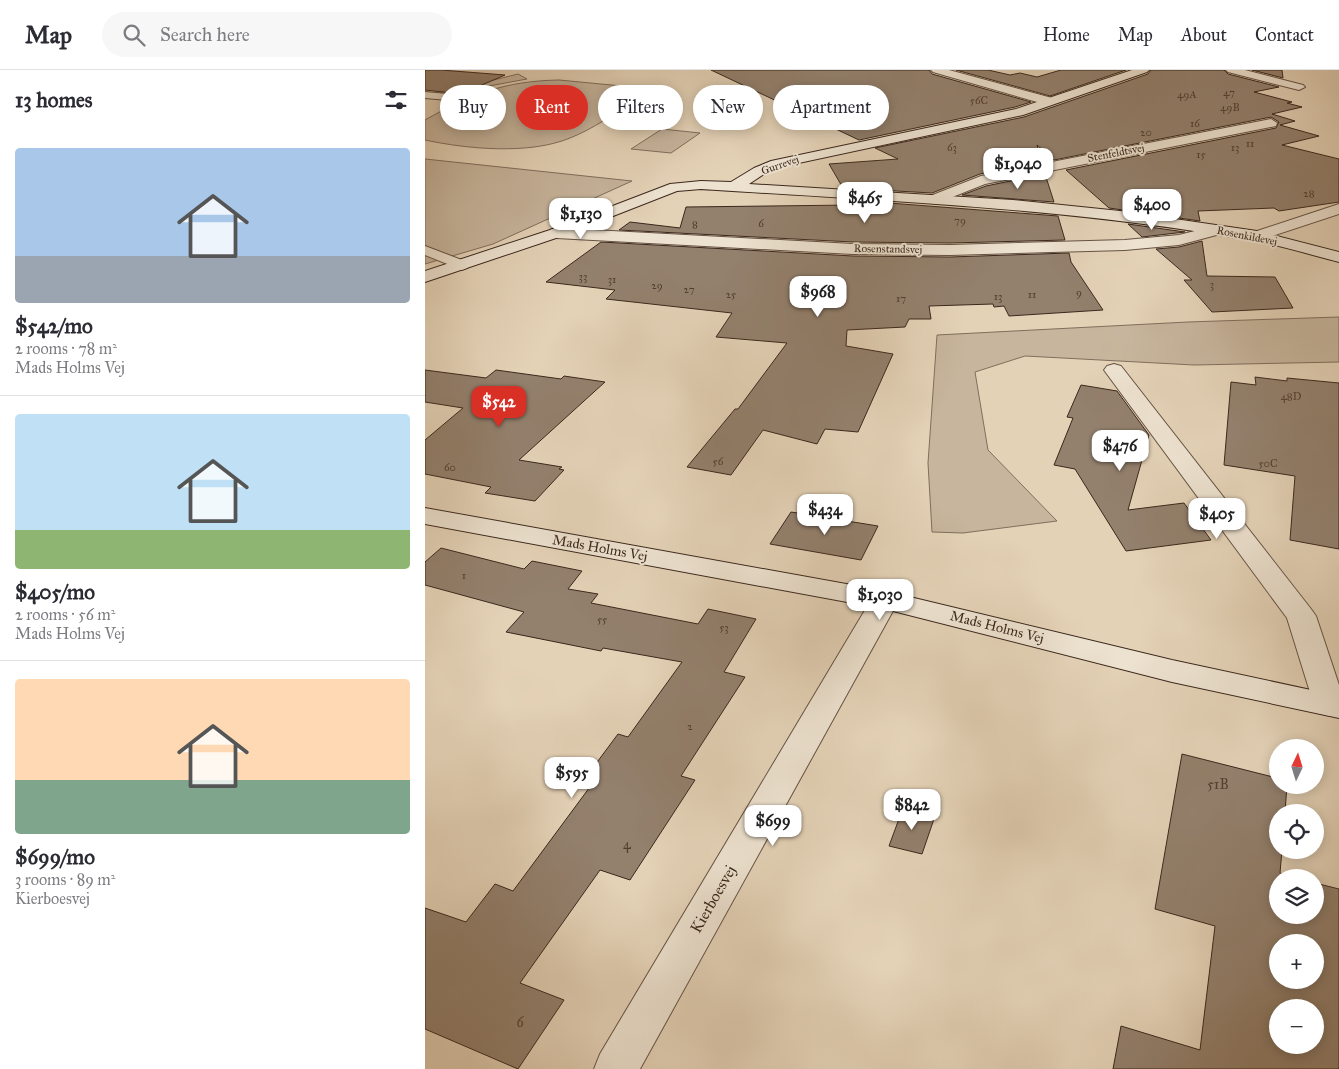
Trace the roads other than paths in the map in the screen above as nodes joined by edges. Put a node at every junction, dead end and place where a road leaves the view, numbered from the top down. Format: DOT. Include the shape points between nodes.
graph roads {
  1 [pos="937,70"];
  2 [pos="1143,70"];
  3 [pos="1232,70"];
  4 [pos="1299,87"];
  5 [pos="425,94"];
  6 [pos="440,96"];
  7 [pos="1048,101"];
  8 [pos="1271,123"];
  9 [pos="734,187"];
  10 [pos="935,199"];
  11 [pos="1339,209"];
  12 [pos="1218,230"];
  13 [pos="556,233"];
  14 [pos="1257,236"];
  15 [pos="425,250"];
  16 [pos="1339,257"];
  17 [pos="462,265"];
  18 [pos="425,276"];
  19 [pos="1115,370"];
  20 [pos="429,520"];
  21 [pos="885,600"];
  22 [pos="1335,706"];
  23 [pos="616,1069"];
  1 -- 7 [label="street"];
  2 -- 7 [label="street, Gurrevej"];
  3 -- 4 [label="street"];
  5 -- 6 [label="lane"];
  7 -- 9 [label="street, Gurrevej" via="1019,112 795,159 759,171"];
  8 -- 10 [label="street, Stenfeldtsvej" via="981,180"];
  9 -- 10 [label="street, Rosenkildevej"];
  9 -- 13 [label="street" via="701,185 675,188"];
  10 -- 12 [label="street, Rosenkildevej" via="1013,204"];
  11 -- 14 [label="street"];
  12 -- 13 [label="street, Rosenstandsvej" via="1179,240 1125,245 950,250 853,249"];
  12 -- 14 [label="street, Rosenkildevej"];
  13 -- 17 [label="street"];
  14 -- 16 [label="street, Rosenkildevej"];
  15 -- 17 [label="lane"];
  17 -- 18 [label="street"];
  19 -- 22 [label="street, Mads Holms Vej" via="1301,616"];
  20 -- 21 [label="street, Mads Holms Vej"];
  21 -- 22 [label="street, Mads Holms Vej" via="1172,671"];
  21 -- 23 [label="street, Kierboesvej"];
}
